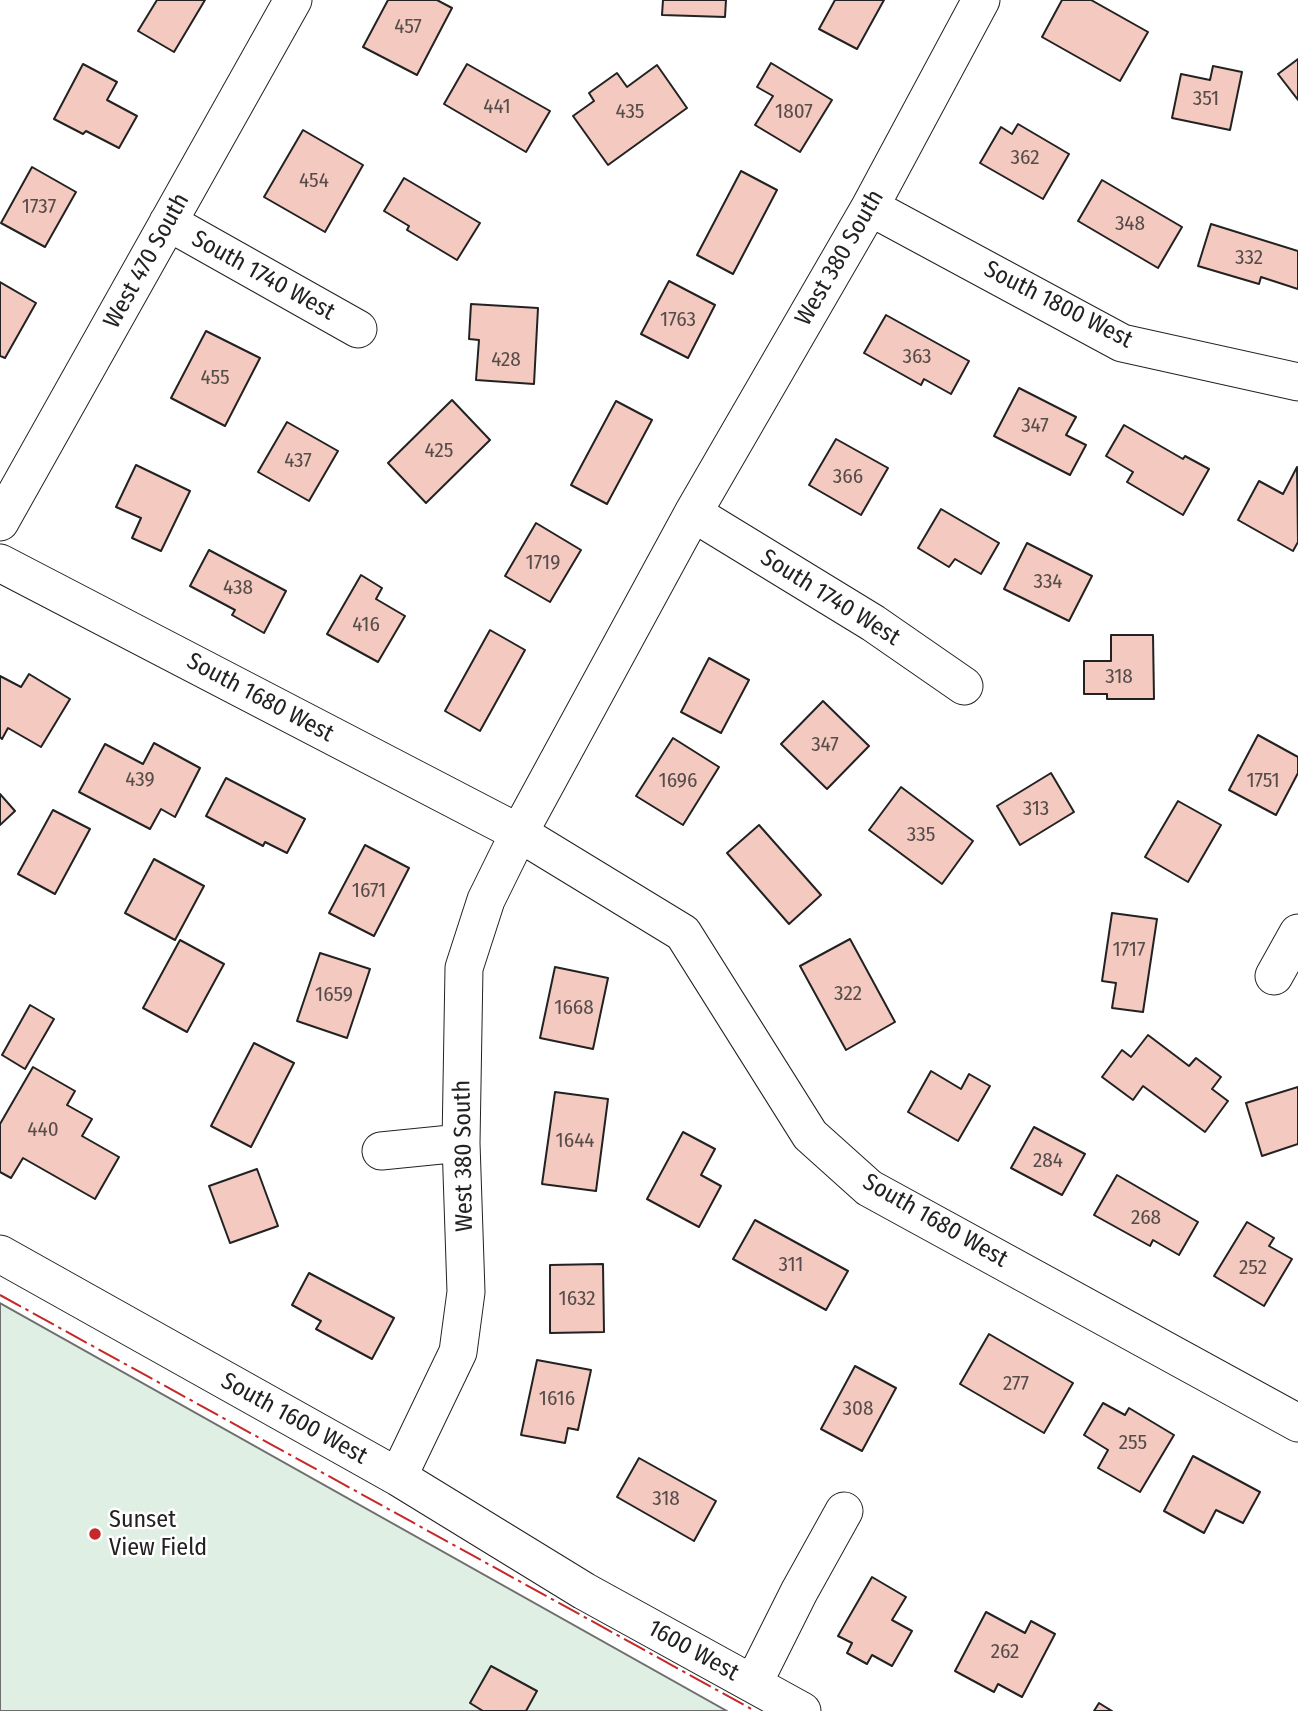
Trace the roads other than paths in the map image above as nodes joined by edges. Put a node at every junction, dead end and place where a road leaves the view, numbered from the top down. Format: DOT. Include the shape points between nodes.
graph roads {
  1 [pos="293,0"];
  2 [pos="981,0"];
  3 [pos="870,207"];
  4 [pos="168,222"];
  5 [pos="358,329"];
  6 [pos="1298,382"];
  7 [pos="694,513"];
  8 [pos="0,522"];
  9 [pos="0,563"];
  10 [pos="964,687"];
  11 [pos="519,833"];
  12 [pos="1298,933"];
  13 [pos="1274,976"];
  14 [pos="461,1143"];
  15 [pos="381,1151"];
  16 [pos="0,1254"];
  17 [pos="1298,1423"];
  18 [pos="398,1477"];
  19 [pos="844,1511"];
  20 [pos="584,1591"];
  21 [pos="753,1684"];
  22 [pos="802,1711"];
  1 -- 4 [label="street, West 470 South"];
  2 -- 3 [label="street, West 380 South"];
  3 -- 6 [label="street, South 1800 West" via="1122,343"];
  3 -- 7 [label="street, West 380 South"];
  4 -- 5 [label="street, South 1740 West"];
  4 -- 8 [label="street, West 470 South"];
  7 -- 10 [label="street, South 1740 West" via="873,623"];
  7 -- 11 [label="street"];
  9 -- 11 [label="street, South 1680 West"];
  11 -- 14 [label="street, West 380 South" via="485,900 464,968"];
  11 -- 17 [label="street, South 1680 West" via="683,933 810,1135 869,1188"];
  12 -- 13 [label="street"];
  14 -- 15 [label="street"];
  14 -- 18 [label="street, West 380 South" via="466,1292 458,1352"];
  16 -- 18 [label="street, South 1600 West"];
  18 -- 20 [label="street, South 1600 West"];
  19 -- 21 [label="street"];
  20 -- 21 [label="street, 1600 West"];
  21 -- 22 [label="street, 1600 West"];
}
